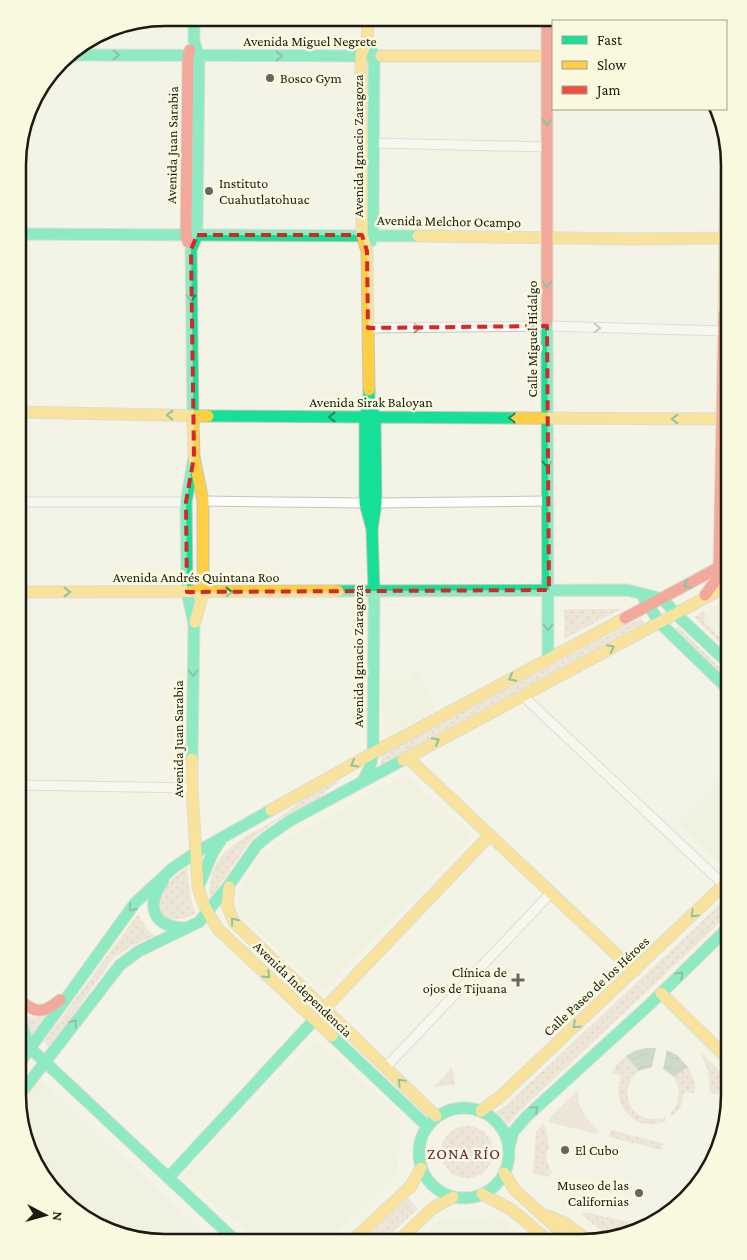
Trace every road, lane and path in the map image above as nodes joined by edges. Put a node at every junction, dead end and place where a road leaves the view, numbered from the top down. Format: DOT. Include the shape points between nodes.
graph roads {
  1 [pos="194,26"];
  2 [pos="368,26"];
  3 [pos="548,26"];
  4 [pos="367,41"];
  5 [pos="81,55"];
  6 [pos="362,55"];
  7 [pos="374,55"];
  8 [pos="194,56"];
  9 [pos="550,56"];
  10 [pos="374,143"];
  11 [pos="546,146"];
  12 [pos="26,234"];
  13 [pos="191,235"];
  14 [pos="368,235"];
  15 [pos="548,237"];
  16 [pos="721,238"];
  17 [pos="547,326"];
  18 [pos="368,328"];
  19 [pos="721,331"];
  20 [pos="26,412"];
  21 [pos="192,416"];
  22 [pos="370,417"];
  23 [pos="547,418"];
  24 [pos="721,419"];
  25 [pos="194,457"];
  26 [pos="203,501"];
  27 [pos="547,501"];
  28 [pos="26,502"];
  29 [pos="186,502"];
  30 [pos="370,503"];
  31 [pos="721,567"];
  32 [pos="721,571"];
  33 [pos="721,589"];
  34 [pos="548,590"];
  35 [pos="26,592"];
  36 [pos="187,592"];
  37 [pos="203,592"];
  38 [pos="374,592"];
  39 [pos="639,592"];
  40 [pos="663,598"];
  41 [pos="702,598"];
  42 [pos="648,606"];
  43 [pos="676,614"];
  44 [pos="660,623"];
  45 [pos="194,624"];
  46 [pos="720,656"];
  47 [pos="548,658"];
  48 [pos="720,682"];
  49 [pos="522,695"];
  50 [pos="373,753"];
  51 [pos="407,757"];
  52 [pos="363,781"];
  53 [pos="26,785"];
  54 [pos="192,788"];
  55 [pos="490,835"];
  56 [pos="223,838"];
  57 [pos="195,853"];
  58 [pos="173,868"];
  59 [pos="720,876"];
  60 [pos="229,886"];
  61 [pos="198,887"];
  62 [pos="720,888"];
  63 [pos="551,893"];
  64 [pos="207,914"];
  65 [pos="187,928"];
  66 [pos="720,936"];
  67 [pos="634,971"];
  68 [pos="72,988"];
  69 [pos="661,993"];
  70 [pos="26,1005"];
  71 [pos="324,1009"];
  72 [pos="314,1020"];
  73 [pos="26,1040"];
  74 [pos="26,1047"];
  75 [pos="30,1048"];
  76 [pos="720,1051"];
  77 [pos="26,1054"];
  78 [pos="44,1062"];
  79 [pos="386,1067"];
  80 [pos="26,1086"];
  81 [pos="482,1110"];
  82 [pos="436,1116"];
  83 [pos="427,1126"];
  84 [pos="509,1148"];
  85 [pos="421,1168"];
  86 [pos="504,1173"];
  87 [pos="168,1178"];
  88 [pos="411,1186"];
  89 [pos="482,1194"];
  90 [pos="454,1197"];
  91 [pos="532,1206"];
  92 [pos="433,1208"];
  93 [pos="525,1220"];
  94 [pos="228,1234"];
  95 [pos="360,1234"];
  96 [pos="405,1234"];
  97 [pos="535,1234"];
  98 [pos="541,1234"];
  99 [pos="563,1234"];
  100 [pos="580,1234"];
  1 -- 8 [label="main road, Avenida Juan Sarabia"];
  2 -- 4 [label="main road, Avenida Ignacio Zaragoza"];
  3 -- 9 [label="main road, Calle Miguel Hidalgo"];
  4 -- 6 [label="main road, Avenida Ignacio Zaragoza"];
  4 -- 7 [label="main road, Avenida Ignacio Zaragoza"];
  5 -- 8 [label="main road, Avenida Miguel Negrete, one-way"];
  6 -- 7 [label="main road, Avenida Miguel Negrete"];
  8 -- 6 [label="main road, Avenida Miguel Negrete, one-way"];
  6 -- 14 [label="main road, Avenida Ignacio Zaragoza"];
  7 -- 9 [label="main road, Avenida Miguel Negrete"];
  7 -- 10 [label="main road, Avenida Ignacio Zaragoza"];
  8 -- 13 [label="main road, Avenida Juan Sarabia"];
  9 -- 11 [label="main road, Calle Miguel Hidalgo, one-way"];
  10 -- 11 [label="street"];
  10 -- 14 [label="main road, Avenida Ignacio Zaragoza"];
  11 -- 15 [label="main road, Calle Miguel Hidalgo"];
  12 -- 13 [label="main road, Avenida Melchor Ocampo"];
  13 -- 14 [label="main road, Avenida Melchor Ocampo"];
  13 -- 21 [label="main road, Avenida Juan Sarabia, one-way"];
  14 -- 15 [label="main road, Avenida Melchor Ocampo"];
  14 -- 18 [label="main road, Avenida Ignacio Zaragoza"];
  15 -- 16 [label="main road, Avenida Melchor Ocampo"];
  15 -- 17 [label="main road, Calle Miguel Hidalgo, one-way"];
  18 -- 17 [label="street, one-way"];
  17 -- 19 [label="street, one-way"];
  17 -- 23 [label="main road, Calle Miguel Hidalgo"];
  18 -- 22 [label="main road, Avenida Ignacio Zaragoza"];
  21 -- 20 [label="main road, Avenida Sirak Baloyan, one-way"];
  22 -- 21 [label="main road, Avenida Sirak Baloyan, one-way"];
  21 -- 25 [label="main road, Avenida Juan Sarabia"];
  23 -- 22 [label="main road, Avenida Sirak Baloyan, one-way"];
  22 -- 30 [label="main road, Avenida Ignacio Zaragoza"];
  24 -- 23 [label="main road, Avenida Sirak Baloyan, one-way"];
  23 -- 27 [label="main road, Calle Miguel Hidalgo, one-way"];
  25 -- 26 [label="main road, Avenida Juan Sarabia"];
  25 -- 29 [label="main road, Avenida Juan Sarabia"];
  26 -- 30 [label="street"];
  26 -- 37 [label="main road, Avenida Juan Sarabia"];
  27 -- 30 [label="street"];
  27 -- 34 [label="main road, Calle Miguel Hidalgo"];
  28 -- 29 [label="street"];
  29 -- 36 [label="main road, Avenida Juan Sarabia"];
  30 -- 38 [label="main road, Avenida Ignacio Zaragoza"];
  31 -- 40 [label="main road, one-way"];
  32 -- 41 [label="main road"];
  33 -- 41 [label="main road"];
  34 -- 38 [label="main road, Avenida Andrés Quintana Roo"];
  34 -- 39 [label="main road, Avenida Andrés Quintana Roo"];
  34 -- 47 [label="main road, Calle Miguel Hidalgo, one-way"];
  35 -- 36 [label="main road, Avenida Andrés Quintana Roo, one-way"];
  36 -- 37 [label="main road, Avenida Andrés Quintana Roo"];
  36 -- 45 [label="main road, Avenida Juan Sarabia"];
  37 -- 38 [label="main road, Avenida Andrés Quintana Roo, one-way"];
  37 -- 45 [label="main road, Avenida Juan Sarabia"];
  38 -- 50 [label="main road, Avenida Ignacio Zaragoza"];
  39 -- 40 [label="main road, Avenida Andrés Quintana Roo"];
  39 -- 42 [label="main road"];
  40 -- 42 [label="main road"];
  40 -- 43 [label="main road"];
  41 -- 43 [label="main road"];
  42 -- 44 [label="main road"];
  42 -- 47 [label="main road"];
  43 -- 44 [label="main road"];
  43 -- 46 [label="main road"];
  44 -- 48 [label="main road"];
  49 -- 44 [label="main road, one-way"];
  45 -- 54 [label="main road, Avenida Juan Sarabia, one-way"];
  47 -- 50 [label="main road, one-way"];
  51 -- 49 [label="main road, one-way"];
  49 -- 59 [label="street"];
  50 -- 52 [label="main road, Avenida Ignacio Zaragoza"];
  50 -- 56 [label="main road, one-way"];
  51 -- 52 [label="main road"];
  51 -- 55 [label="main road"];
  52 -- 60 [label="main road" via="268,836 246,859"];
  53 -- 54 [label="street"];
  54 -- 57 [label="main road, Avenida Juan Sarabia"];
  55 -- 63 [label="main road"];
  55 -- 71 [label="main road"];
  56 -- 57 [label="main road"];
  56 -- 61 [label="main road" via="213,852"];
  57 -- 58 [label="main road"];
  57 -- 61 [label="main road, Avenida Independencia"];
  58 -- 65 [label="main road" via="159,886 154,906 163,923"];
  58 -- 68 [label="main road, one-way" via="136,903"];
  60 -- 64 [label="main road"];
  71 -- 60 [label="main road, Avenida Independencia, one-way" via="234,922 226,902"];
  61 -- 64 [label="main road, Avenida Independencia"];
  62 -- 67 [label="main road, Calle Paseo de los Héroes, one-way"];
  63 -- 67 [label="main road"];
  63 -- 79 [label="street"];
  64 -- 65 [label="main road" via="200,922"];
  64 -- 72 [label="main road, Avenida Independencia, one-way" via="219,930"];
  78 -- 65 [label="main road, one-way" via="120,965 139,951"];
  69 -- 66 [label="main road, one-way"];
  67 -- 81 [label="main road, Calle Paseo de los Héroes, one-way"];
  68 -- 70 [label="main road" via="52,1007 40,1011"];
  68 -- 75 [label="main road"];
  69 -- 76 [label="main road"];
  84 -- 69 [label="main road, one-way" via="514,1132 526,1117"];
  71 -- 79 [label="main road, Avenida Independencia"];
  72 -- 83 [label="main road, Avenida Independencia"];
  72 -- 87 [label="main road"];
  73 -- 75 [label="main road"];
  74 -- 75 [label="main road"];
  75 -- 77 [label="main road"];
  75 -- 78 [label="main road"];
  78 -- 80 [label="main road"];
  78 -- 87 [label="main road"];
  82 -- 79 [label="main road, Avenida Independencia, one-way"];
  81 -- 82 [label="main road" via="453,1108"];
  81 -- 84 [label="main road" via="500,1126"];
  82 -- 83 [label="main road"];
  83 -- 85 [label="main road" via="419,1146"];
  84 -- 86 [label="main road"];
  85 -- 88 [label="main road"];
  85 -- 90 [label="main road" via="433,1187"];
  86 -- 89 [label="main road" via="499,1182"];
  86 -- 91 [label="main road" via="509,1183"];
  87 -- 94 [label="main road"];
  88 -- 92 [label="main road" via="428,1189 432,1194"];
  88 -- 95 [label="main road"];
  89 -- 90 [label="main road"];
  89 -- 93 [label="main road"];
  90 -- 92 [label="main road"];
  91 -- 99 [label="main road"];
  91 -- 100 [label="main road"];
  92 -- 96 [label="main road"];
  93 -- 97 [label="main road"];
  93 -- 98 [label="main road"];
}
